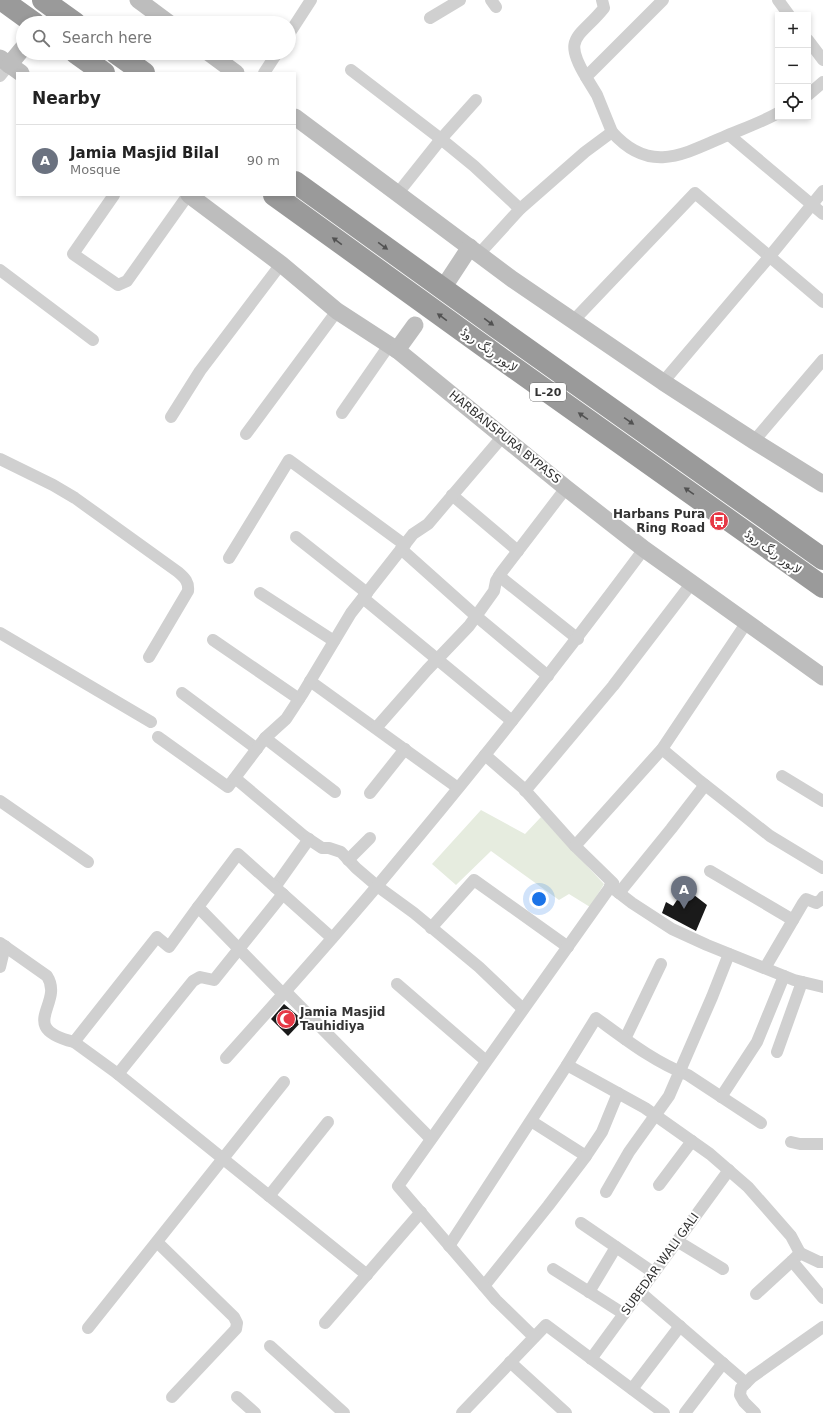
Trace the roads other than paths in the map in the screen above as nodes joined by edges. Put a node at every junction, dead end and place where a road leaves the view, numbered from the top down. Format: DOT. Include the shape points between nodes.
graph roads {
  1 [pos="2,0"];
  2 [pos="43,0"];
  3 [pos="138,0"];
  4 [pos="311,0"];
  5 [pos="460,0"];
  6 [pos="602,0"];
  7 [pos="663,0"];
  8 [pos="778,0"];
  9 [pos="787,12"];
  10 [pos="24,16"];
  11 [pos="65,16"];
  12 [pos="160,16"];
  13 [pos="430,18"];
  14 [pos="296,23"];
  15 [pos="811,44"];
  16 [pos="16,57"];
  17 [pos="86,60"];
  18 [pos="126,60"];
  19 [pos="218,60"];
  20 [pos="272,60"];
  21 [pos="823,60"];
  22 [pos="7,68"];
  23 [pos="351,70"];
  24 [pos="103,72"];
  25 [pos="143,72"];
  26 [pos="235,72"];
  27 [pos="265,72"];
  28 [pos="586,77"];
  29 [pos="823,82"];
  30 [pos="811,92"];
  31 [pos="476,100"];
  32 [pos="775,115"];
  33 [pos="296,118"];
  34 [pos="612,132"];
  35 [pos="729,135"];
  36 [pos="441,139"];
  37 [pos="296,183"];
  38 [pos="823,191"];
  39 [pos="398,193"];
  40 [pos="113,196"];
  41 [pos="188,196"];
  42 [pos="190,196"];
  43 [pos="275,196"];
  44 [pos="811,205"];
  45 [pos="520,209"];
  46 [pos="823,214"];
  47 [pos="475,250"];
  48 [pos="770,256"];
  49 [pos="281,264"];
  50 [pos="0,270"];
  51 [pos="449,279"];
  52 [pos="823,302"];
  53 [pos="337,311"];
  54 [pos="573,321"];
  55 [pos="415,325"];
  56 [pos="93,340"];
  57 [pos="394,347"];
  58 [pos="823,360"];
  59 [pos="663,382"];
  60 [pos="342,413"];
  61 [pos="171,418"];
  62 [pos="246,434"];
  63 [pos="503,436"];
  64 [pos="754,441"];
  65 [pos="1,463"];
  66 [pos="823,484"];
  67 [pos="566,488"];
  68 [pos="452,495"];
  69 [pos="737,497"];
  70 [pos="722,515"];
  71 [pos="296,537"];
  72 [pos="403,547"];
  73 [pos="823,548"];
  74 [pos="644,550"];
  75 [pos="518,551"];
  76 [pos="229,558"];
  77 [pos="823,559"];
  78 [pos="499,576"];
  79 [pos="691,584"];
  80 [pos="823,587"];
  81 [pos="260,593"];
  82 [pos="365,595"];
  83 [pos="823,600"];
  84 [pos="476,616"];
  85 [pos="747,622"];
  86 [pos="0,633"];
  87 [pos="578,639"];
  88 [pos="214,640"];
  89 [pos="334,641"];
  90 [pos="149,657"];
  91 [pos="437,659"];
  92 [pos="548,676"];
  93 [pos="823,677"];
  94 [pos="310,681"];
  95 [pos="182,693"];
  96 [pos="299,700"];
  97 [pos="512,721"];
  98 [pos="151,722"];
  99 [pos="376,728"];
  100 [pos="158,737"];
  101 [pos="265,738"];
  102 [pos="257,749"];
  103 [pos="662,749"];
  104 [pos="405,750"];
  105 [pos="485,755"];
  106 [pos="782,776"];
  107 [pos="234,778"];
  108 [pos="705,784"];
  109 [pos="458,788"];
  110 [pos="526,791"];
  111 [pos="335,792"];
  112 [pos="370,793"];
  113 [pos="0,801"];
  114 [pos="823,801"];
  115 [pos="370,838"];
  116 [pos="309,839"];
  117 [pos="575,846"];
  118 [pos="348,860"];
  119 [pos="88,862"];
  120 [pos="823,868"];
  121 [pos="710,871"];
  122 [pos="377,886"];
  123 [pos="614,889"];
  124 [pos="279,891"];
  125 [pos="823,897"];
  126 [pos="198,907"];
  127 [pos="793,920"];
  128 [pos="431,928"];
  129 [pos="332,938"];
  130 [pos="2,945"];
  131 [pos="568,946"];
  132 [pos="239,949"];
  133 [pos="729,954"];
  134 [pos="661,964"];
  135 [pos="0,967"];
  136 [pos="765,968"];
  137 [pos="784,976"];
  138 [pos="802,982"];
  139 [pos="397,984"];
  140 [pos="823,987"];
  141 [pos="284,992"];
  142 [pos="523,1009"];
  143 [pos="625,1039"];
  144 [pos="74,1042"];
  145 [pos="777,1052"];
  146 [pos="226,1058"];
  147 [pos="486,1061"];
  148 [pos="567,1065"];
  149 [pos="679,1072"];
  150 [pos="118,1074"];
  151 [pos="284,1082"];
  152 [pos="618,1093"];
  153 [pos="721,1097"];
  154 [pos="655,1115"];
  155 [pos="531,1121"];
  156 [pos="328,1122"];
  157 [pos="761,1123"];
  158 [pos="431,1139"];
  159 [pos="692,1141"];
  160 [pos="791,1142"];
  161 [pos="823,1144"];
  162 [pos="586,1156"];
  163 [pos="223,1159"];
  164 [pos="729,1170"];
  165 [pos="659,1185"];
  166 [pos="606,1192"];
  167 [pos="269,1196"];
  168 [pos="421,1212"];
  169 [pos="581,1223"];
  170 [pos="677,1241"];
  171 [pos="157,1242"];
  172 [pos="449,1246"];
  173 [pos="616,1247"];
  174 [pos="800,1253"];
  175 [pos="792,1261"];
  176 [pos="823,1262"];
  177 [pos="553,1269"];
  178 [pos="723,1269"];
  179 [pos="654,1273"];
  180 [pos="367,1275"];
  181 [pos="484,1286"];
  182 [pos="589,1292"];
  183 [pos="640,1292"];
  184 [pos="756,1294"];
  185 [pos="823,1298"];
  186 [pos="624,1314"];
  187 [pos="325,1323"];
  188 [pos="680,1326"];
  189 [pos="823,1327"];
  190 [pos="88,1328"];
  191 [pos="534,1337"];
  192 [pos="270,1346"];
  193 [pos="591,1359"];
  194 [pos="510,1362"];
  195 [pos="723,1363"];
  196 [pos="746,1383"];
  197 [pos="632,1389"];
  198 [pos="172,1397"];
  199 [pos="237,1397"];
  200 [pos="255,1413"];
  201 [pos="344,1413"];
  202 [pos="462,1413"];
  203 [pos="566,1413"];
  204 [pos="664,1413"];
  205 [pos="685,1413"];
  206 [pos="754,1413"];
  1 -- 10 [label="highway"];
  2 -- 11 [label="highway"];
  3 -- 12 [label="street"];
  4 -- 14 [label="street"];
  5 -- 13 [label="street"];
  6 -- 28 [label="street" via="604,8 574,43 576,58"];
  7 -- 28 [label="street"];
  8 -- 9 [label="street"];
  15 -- 21 [label="street"];
  16 -- 22 [label="street"];
  17 -- 24 [label="highway"];
  18 -- 25 [label="highway"];
  19 -- 26 [label="street"];
  20 -- 27 [label="street"];
  23 -- 36 [label="street"];
  28 -- 34 [label="street" via="597,95"];
  29 -- 30 [label="street"];
  31 -- 36 [label="street"];
  32 -- 35 [label="street"];
  33 -- 39 [label="street"];
  34 -- 35 [label="street" via="621,142 634,150 652,157 667,158 694,151"];
  34 -- 45 [label="street"];
  35 -- 44 [label="street"];
  36 -- 39 [label="street"];
  36 -- 45 [label="street"];
  37 -- 69 [label="highway, لاہور رنگ روڈ / L-20, one-way"];
  38 -- 44 [label="street"];
  39 -- 47 [label="street"];
  40 -- 41 [label="street" via="73,254 118,285 127,281"];
  42 -- 49 [label="street, HARBANSPURA BYPASS"];
  70 -- 43 [label="highway, لاہور رنگ روڈ / L-20, one-way"];
  44 -- 46 [label="street"];
  44 -- 48 [label="street"];
  45 -- 47 [label="street"];
  47 -- 51 [label="street"];
  47 -- 54 [label="street"];
  48 -- 52 [label="street"];
  48 -- 54 [label="street" via="695,193"];
  48 -- 59 [label="street"];
  49 -- 53 [label="street, HARBANSPURA BYPASS"];
  49 -- 61 [label="street" via="200,371"];
  50 -- 56 [label="street"];
  53 -- 57 [label="street, HARBANSPURA BYPASS"];
  53 -- 62 [label="street"];
  54 -- 59 [label="street"];
  55 -- 57 [label="street"];
  57 -- 60 [label="street"];
  57 -- 63 [label="street, HARBANSPURA BYPASS"];
  58 -- 64 [label="street"];
  59 -- 64 [label="street"];
  63 -- 67 [label="street, HARBANSPURA BYPASS"];
  63 -- 68 [label="street"];
  64 -- 66 [label="street"];
  65 -- 90 [label="street" via="53,485 75,498 186,579 188,591"];
  67 -- 74 [label="street, HARBANSPURA BYPASS"];
  67 -- 75 [label="street"];
  68 -- 72 [label="street" via="428,524 413,534"];
  68 -- 75 [label="street"];
  69 -- 73 [label="highway"];
  69 -- 77 [label="highway, لاہور رنگ روڈ / L-20"];
  70 -- 80 [label="highway, لاہور رنگ روڈ / L-20"];
  70 -- 83 [label="highway"];
  71 -- 82 [label="street"];
  72 -- 76 [label="street" via="289,460"];
  72 -- 82 [label="street"];
  72 -- 84 [label="street"];
  74 -- 79 [label="street, HARBANSPURA BYPASS"];
  74 -- 87 [label="street"];
  75 -- 78 [label="street"];
  78 -- 84 [label="street" via="494,591"];
  78 -- 87 [label="street"];
  79 -- 85 [label="street, HARBANSPURA BYPASS"];
  79 -- 110 [label="street" via="613,686"];
  81 -- 89 [label="street"];
  82 -- 89 [label="street"];
  82 -- 91 [label="street"];
  84 -- 91 [label="street"];
  84 -- 92 [label="street"];
  85 -- 93 [label="street, HARBANSPURA BYPASS"];
  85 -- 103 [label="street"];
  86 -- 98 [label="street"];
  87 -- 92 [label="street"];
  88 -- 96 [label="street"];
  89 -- 94 [label="street"];
  91 -- 97 [label="street"];
  91 -- 99 [label="street"];
  92 -- 97 [label="street"];
  94 -- 96 [label="street"];
  94 -- 99 [label="street"];
  95 -- 102 [label="street"];
  96 -- 101 [label="street" via="286,719"];
  97 -- 105 [label="street"];
  99 -- 104 [label="street"];
  100 -- 107 [label="street" via="228,787"];
  101 -- 102 [label="street"];
  101 -- 111 [label="street"];
  102 -- 107 [label="street"];
  103 -- 108 [label="street"];
  103 -- 117 [label="street"];
  104 -- 109 [label="street"];
  104 -- 112 [label="street"];
  105 -- 109 [label="street"];
  105 -- 110 [label="street"];
  106 -- 114 [label="street"];
  107 -- 116 [label="street"];
  108 -- 120 [label="street" via="770,836"];
  108 -- 123 [label="street" via="671,829"];
  109 -- 122 [label="street"];
  110 -- 117 [label="street"];
  113 -- 119 [label="street"];
  115 -- 118 [label="street"];
  116 -- 118 [label="street" via="322,848 341,852"];
  116 -- 124 [label="street"];
  117 -- 123 [label="street" via="613,883"];
  118 -- 122 [label="street"];
  121 -- 127 [label="street"];
  122 -- 128 [label="street"];
  122 -- 129 [label="street"];
  123 -- 131 [label="street"];
  123 -- 133 [label="street" via="672,929"];
  124 -- 126 [label="street" via="238,854"];
  124 -- 129 [label="street"];
  124 -- 132 [label="street"];
  125 -- 127 [label="street" via="816,903 806,899"];
  126 -- 132 [label="street"];
  126 -- 144 [label="street" via="169,947 157,938"];
  127 -- 136 [label="street"];
  128 -- 131 [label="street" via="474,880"];
  128 -- 142 [label="street" via="479,967"];
  129 -- 141 [label="street"];
  130 -- 135 [label="street"];
  130 -- 144 [label="street" via="50,980 51,992 44,1020 46,1028 50,1033"];
  131 -- 142 [label="street"];
  132 -- 141 [label="street"];
  132 -- 150 [label="street" via="214,980 200,977 193,981"];
  133 -- 136 [label="street"];
  133 -- 149 [label="street"];
  134 -- 143 [label="street"];
  136 -- 137 [label="street"];
  137 -- 138 [label="street"];
  137 -- 153 [label="street" via="757,1042"];
  138 -- 140 [label="street"];
  138 -- 145 [label="street"];
  139 -- 147 [label="street"];
  141 -- 146 [label="street"];
  141 -- 158 [label="street"];
  142 -- 147 [label="street"];
  143 -- 148 [label="street" via="596,1018"];
  143 -- 149 [label="street"];
  144 -- 150 [label="street"];
  147 -- 158 [label="street"];
  148 -- 152 [label="street"];
  148 -- 155 [label="street"];
  149 -- 153 [label="street" via="688,1075"];
  149 -- 154 [label="street" via="669,1096"];
  150 -- 163 [label="street"];
  151 -- 163 [label="street"];
  152 -- 154 [label="street"];
  152 -- 162 [label="street" via="602,1132"];
  153 -- 157 [label="street"];
  154 -- 159 [label="street"];
  154 -- 166 [label="street"];
  155 -- 162 [label="street"];
  155 -- 172 [label="street"];
  156 -- 167 [label="street"];
  158 -- 168 [label="street" via="398,1186"];
  159 -- 164 [label="street"];
  159 -- 165 [label="street"];
  160 -- 161 [label="street"];
  162 -- 181 [label="street"];
  163 -- 167 [label="street"];
  163 -- 171 [label="street"];
  164 -- 170 [label="street, SUBEDAR WALI GALI"];
  164 -- 174 [label="street" via="748,1187 791,1236"];
  167 -- 180 [label="street"];
  168 -- 172 [label="street"];
  168 -- 180 [label="street"];
  169 -- 173 [label="street"];
  170 -- 178 [label="street"];
  170 -- 179 [label="street, SUBEDAR WALI GALI"];
  171 -- 190 [label="street"];
  171 -- 198 [label="street" via="234,1317 237,1323 236,1329"];
  172 -- 181 [label="street"];
  173 -- 179 [label="street"];
  173 -- 182 [label="street"];
  174 -- 175 [label="street"];
  174 -- 176 [label="street"];
  175 -- 184 [label="street"];
  175 -- 185 [label="street"];
  177 -- 182 [label="street"];
  179 -- 183 [label="street, SUBEDAR WALI GALI"];
  180 -- 187 [label="street"];
  181 -- 191 [label="street"];
  182 -- 186 [label="street"];
  183 -- 186 [label="street, SUBEDAR WALI GALI"];
  183 -- 188 [label="street"];
  186 -- 193 [label="street, SUBEDAR WALI GALI"];
  188 -- 195 [label="street"];
  188 -- 197 [label="street"];
  189 -- 196 [label="street"];
  191 -- 193 [label="street" via="546,1324"];
  191 -- 194 [label="street"];
  192 -- 201 [label="street"];
  193 -- 197 [label="street"];
  194 -- 202 [label="street"];
  194 -- 203 [label="street"];
  195 -- 196 [label="street"];
  195 -- 205 [label="street"];
  196 -- 206 [label="street" via="741,1388 740,1395"];
  197 -- 204 [label="street"];
  199 -- 200 [label="street"];
}
